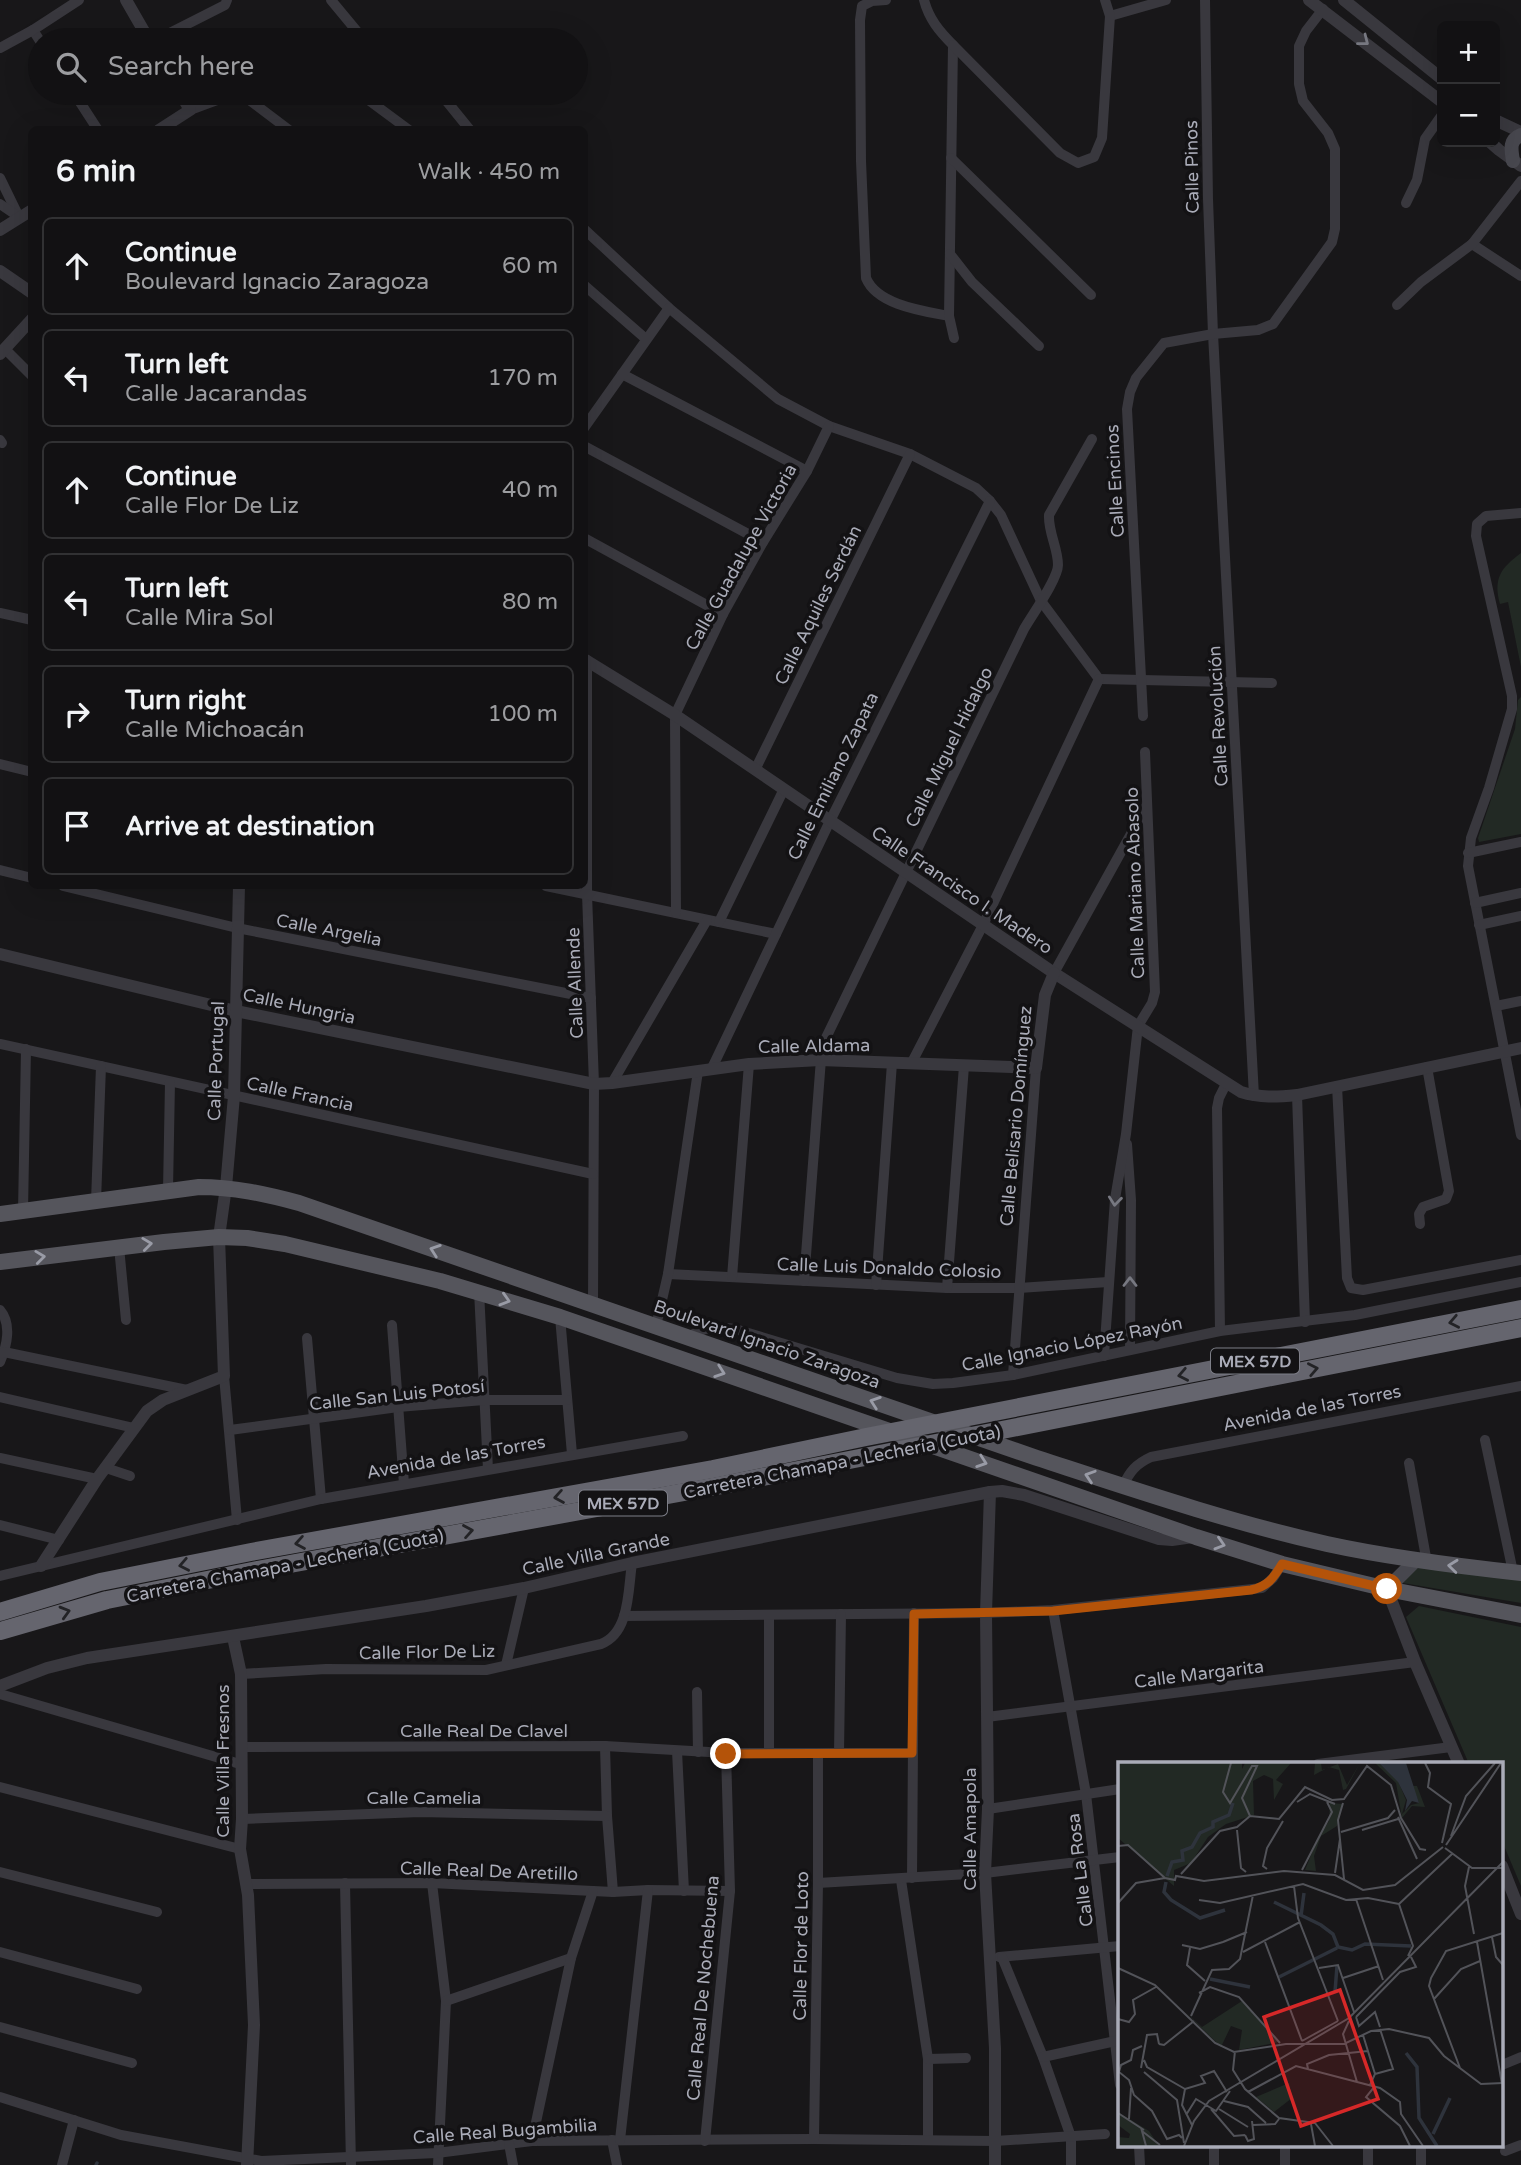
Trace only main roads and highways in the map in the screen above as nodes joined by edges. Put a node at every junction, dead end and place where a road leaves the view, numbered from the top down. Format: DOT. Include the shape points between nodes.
graph roads {
  1 [pos="1521,133"];
  2 [pos="1517,163"];
  3 [pos="0,1214"];
  4 [pos="0,1262"];
  5 [pos="1521,1309"];
  6 [pos="1521,1328"];
  7 [pos="1421,1562"];
  8 [pos="1517,1572"];
  9 [pos="1387,1589"];
  10 [pos="0,1612"];
  11 [pos="1521,1615"];
  12 [pos="0,1632"];
  1 -- 2 [label="main road" via="1511,143"];
  7 -- 3 [label="main road, Boulevard Ignacio Zaragoza, one-way" via="1289,1535 1123,1486 258,1192 200,1186"];
  4 -- 9 [label="main road, one-way" via="219,1237 285,1244 560,1317 1196,1536 1282,1564"];
  5 -- 10 [label="highway, Carretera Chamapa - Lechería (Cuota) / MEX 57D, one-way" via="713,1469 251,1552 100,1583"];
  12 -- 6 [label="highway, Carretera Chamapa - Lechería (Cuota) / MEX 57D, one-way" via="107,1600 257,1570 717,1486"];
  8 -- 7 [label="main road, Boulevard Ignacio Zaragoza, one-way"];
  7 -- 9 [label="main road"];
  9 -- 11 [label="main road"];
}
